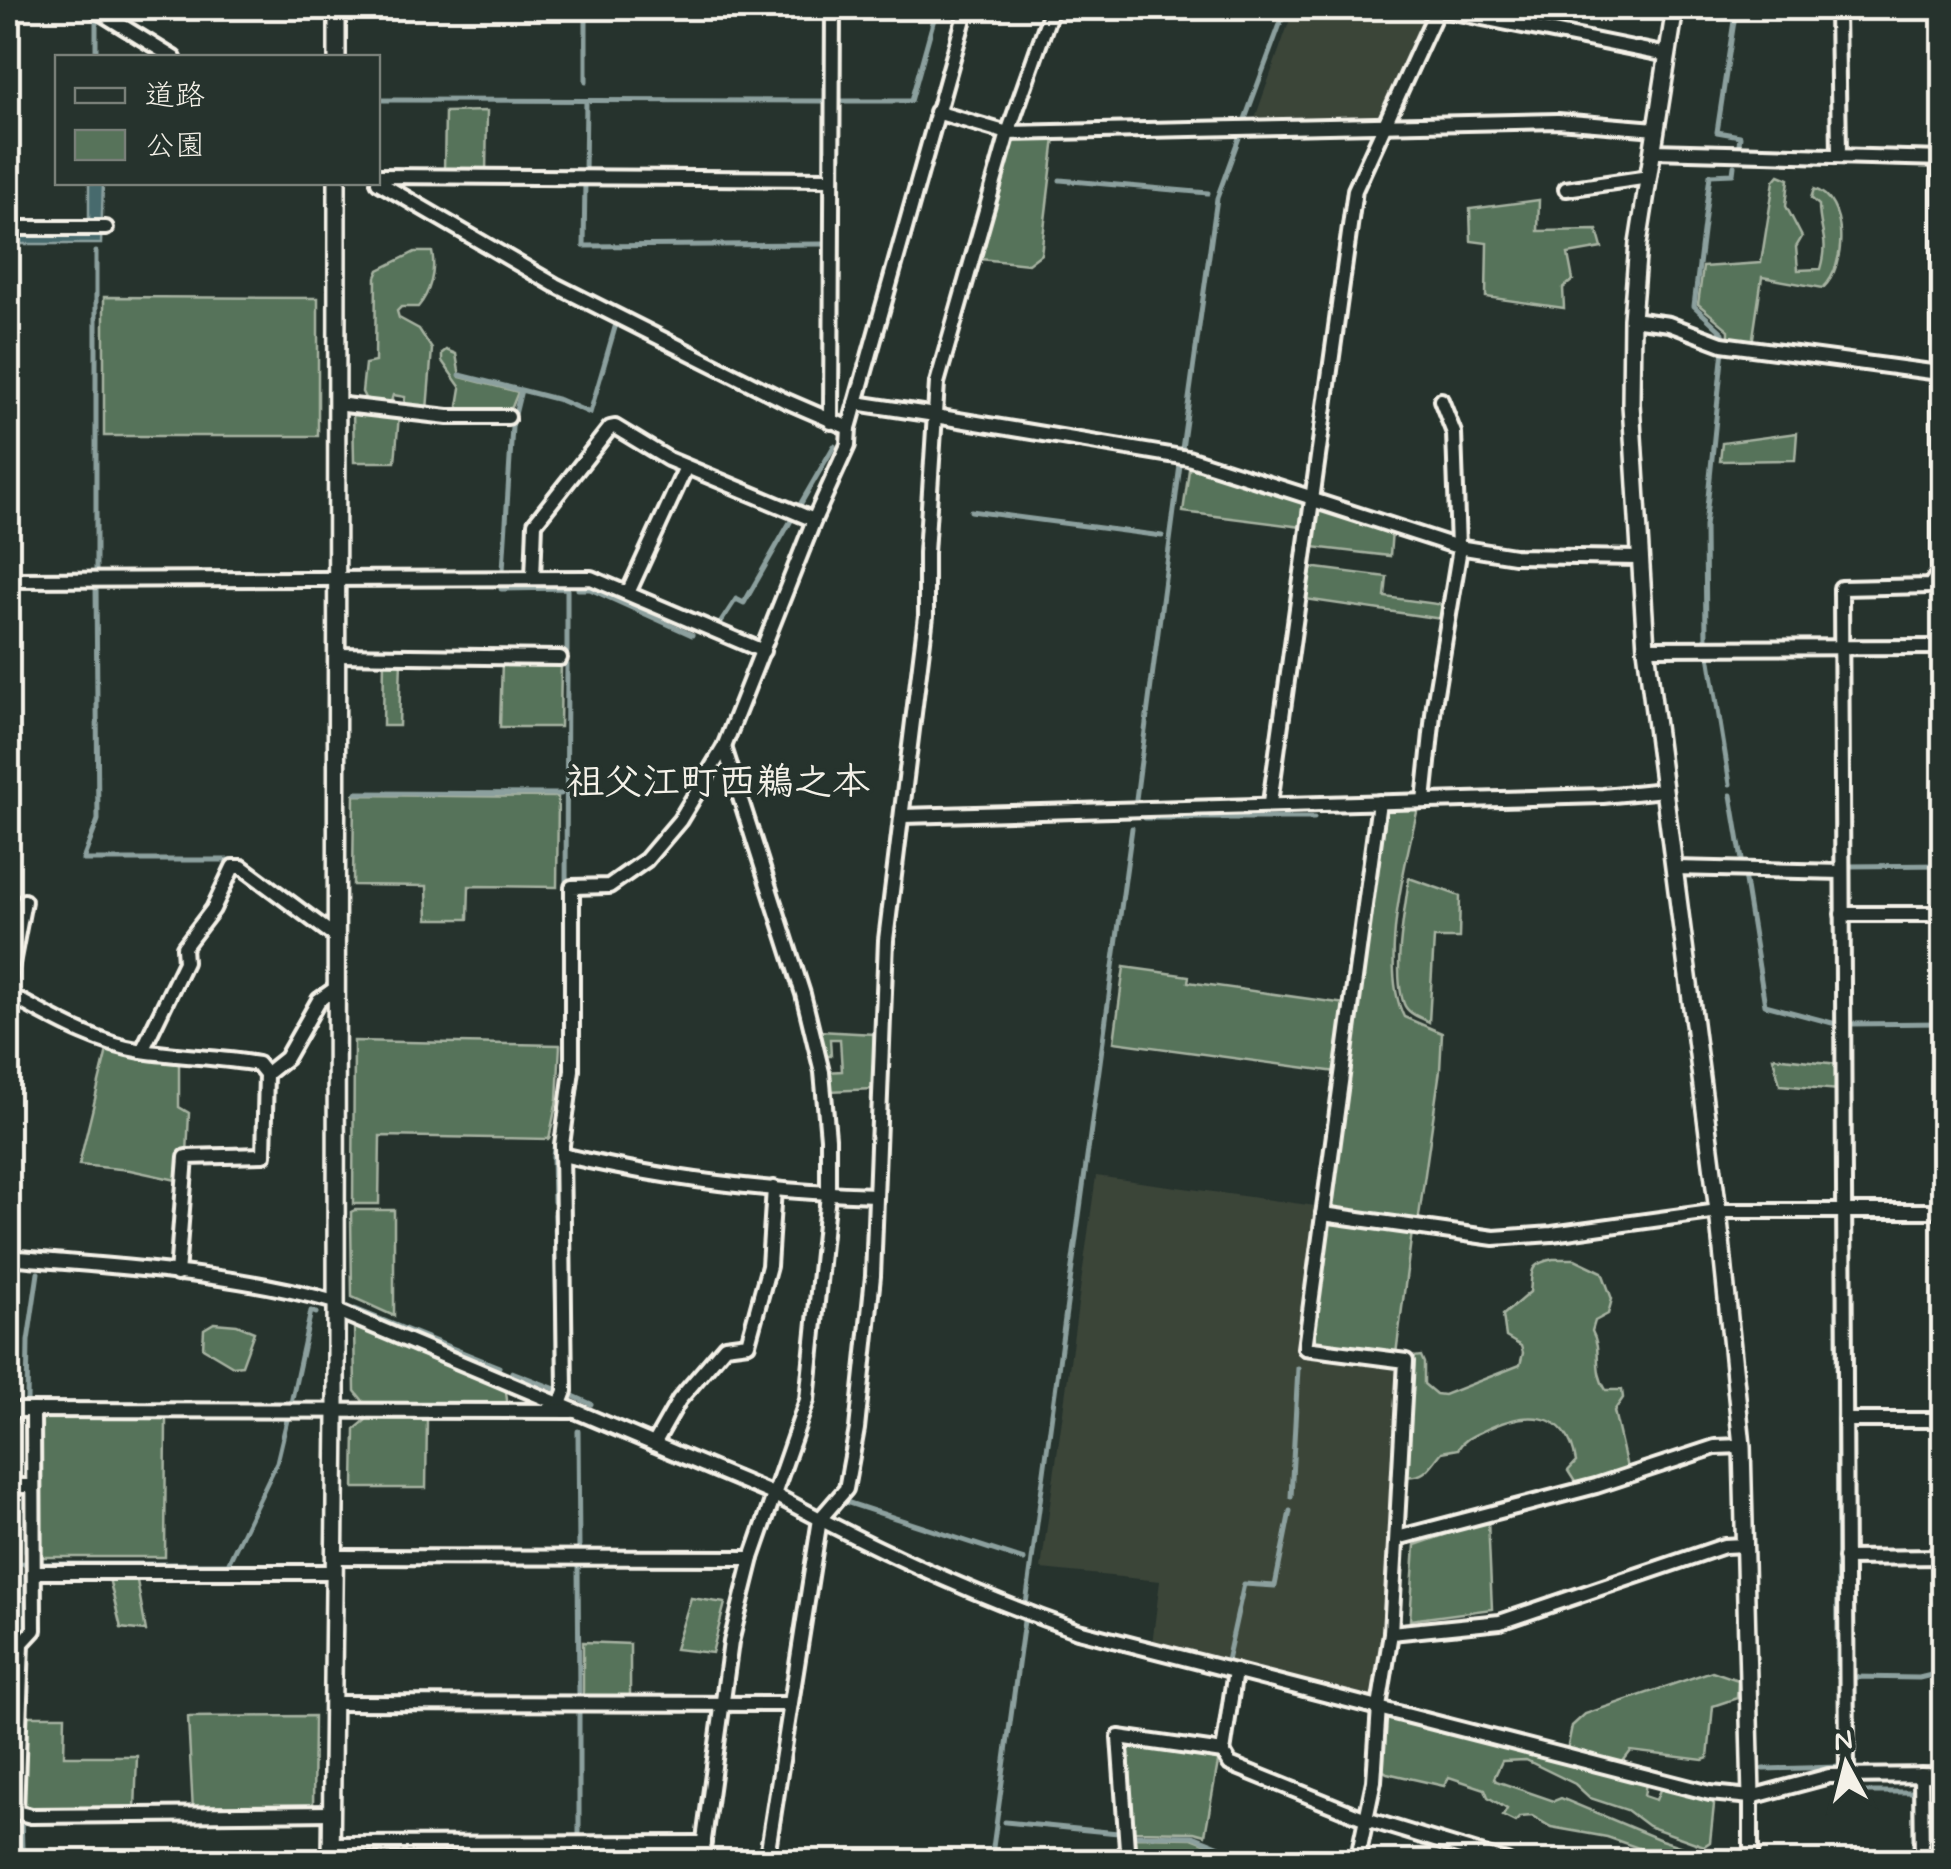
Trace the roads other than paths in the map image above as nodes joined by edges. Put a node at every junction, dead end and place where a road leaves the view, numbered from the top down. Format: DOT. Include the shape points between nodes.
graph roads {
  1 [pos="93,8"];
  2 [pos="337,8"];
  3 [pos="833,8"];
  4 [pos="967,8"];
  5 [pos="1052,8"];
  6 [pos="1438,8"];
  7 [pos="1675,8"];
  8 [pos="1837,8"];
  9 [pos="169,55"];
  10 [pos="337,55"];
  11 [pos="1668,55"];
  12 [pos="936,112"];
  13 [pos="1385,124"];
  14 [pos="1656,129"];
  15 [pos="1008,133"];
  16 [pos="1653,151"];
  17 [pos="1839,156"];
  18 [pos="1941,159"];
  19 [pos="1649,177"];
  20 [pos="832,178"];
  21 [pos="380,179"];
  22 [pos="380,180"];
  23 [pos="337,185"];
  24 [pos="1566,189"];
  25 [pos="8,228"];
  26 [pos="105,228"];
  27 [pos="1632,319"];
  28 [pos="1939,373"];
  29 [pos="1442,400"];
  30 [pos="856,403"];
  31 [pos="336,404"];
  32 [pos="935,416"];
  33 [pos="508,417"];
  34 [pos="832,422"];
  35 [pos="849,428"];
  36 [pos="1941,445"];
  37 [pos="686,467"];
  38 [pos="1313,499"];
  39 [pos="814,520"];
  40 [pos="1459,547"];
  41 [pos="1639,558"];
  42 [pos="533,578"];
  43 [pos="336,579"];
  44 [pos="8,580"];
  45 [pos="628,594"];
  46 [pos="1944,646"];
  47 [pos="1841,647"];
  48 [pos="1646,648"];
  49 [pos="763,650"];
  50 [pos="336,655"];
  51 [pos="560,658"];
  52 [pos="724,747"];
  53 [pos="1664,790"];
  54 [pos="1424,801"];
  55 [pos="1379,802"];
  56 [pos="1270,803"];
  57 [pos="903,816"];
  58 [pos="1674,868"];
  59 [pos="1842,872"];
  60 [pos="24,901"];
  61 [pos="1842,914"];
  62 [pos="1944,914"];
  63 [pos="336,937"];
  64 [pos="8,982"];
  65 [pos="336,988"];
  66 [pos="8,994"];
  67 [pos="142,1051"];
  68 [pos="266,1074"];
  69 [pos="562,1155"];
  70 [pos="774,1188"];
  71 [pos="828,1194"];
  72 [pos="876,1195"];
  73 [pos="1718,1211"];
  74 [pos="1843,1211"];
  75 [pos="1944,1211"];
  76 [pos="1323,1214"];
  77 [pos="8,1257"];
  78 [pos="177,1274"];
  79 [pos="335,1306"];
  80 [pos="560,1404"];
  81 [pos="8,1410"];
  82 [pos="33,1410"];
  83 [pos="574,1410"];
  84 [pos="336,1412"];
  85 [pos="1844,1420"];
  86 [pos="1944,1420"];
  87 [pos="654,1444"];
  88 [pos="1742,1446"];
  89 [pos="8,1486"];
  90 [pos="34,1486"];
  91 [pos="774,1494"];
  92 [pos="820,1519"];
  93 [pos="1397,1538"];
  94 [pos="1744,1545"];
  95 [pos="1944,1557"];
  96 [pos="752,1558"];
  97 [pos="1845,1558"];
  98 [pos="334,1564"];
  99 [pos="34,1572"];
  100 [pos="1391,1633"];
  101 [pos="1235,1671"];
  102 [pos="333,1703"];
  103 [pos="721,1703"];
  104 [pos="791,1704"];
  105 [pos="1379,1707"];
  106 [pos="1223,1752"];
  107 [pos="1846,1776"];
  108 [pos="1922,1776"];
  109 [pos="1944,1776"];
  110 [pos="1751,1797"];
  111 [pos="12,1812"];
  112 [pos="332,1813"];
  113 [pos="1366,1818"];
  114 [pos="332,1844"];
  115 [pos="704,1844"];
  116 [pos="331,1862"];
  117 [pos="701,1862"];
  118 [pos="766,1862"];
  119 [pos="1128,1862"];
  120 [pos="1357,1862"];
  121 [pos="1507,1862"];
  122 [pos="1751,1862"];
  123 [pos="1922,1862"];
  1 -- 9 [label="street"];
  2 -- 10 [label="street"];
  3 -- 20 [label="street"];
  4 -- 12 [label="street"];
  5 -- 15 [label="street"];
  6 -- 11 [label="street"];
  6 -- 13 [label="street"];
  7 -- 11 [label="street"];
  8 -- 17 [label="street"];
  11 -- 14 [label="street"];
  12 -- 15 [label="street"];
  12 -- 30 [label="street"];
  13 -- 14 [label="street" via="1558,120"];
  13 -- 15 [label="street"];
  13 -- 38 [label="street" via="1354,190"];
  14 -- 16 [label="street"];
  15 -- 32 [label="street" via="938,382"];
  16 -- 17 [label="street"];
  16 -- 19 [label="street"];
  17 -- 18 [label="street"];
  18 -- 28 [label="street"];
  19 -- 24 [label="street"];
  19 -- 27 [label="street"];
  20 -- 21 [label="street"];
  20 -- 34 [label="street"];
  22 -- 34 [label="street" via="555,286"];
  23 -- 31 [label="street"];
  25 -- 26 [label="street"];
  27 -- 28 [label="street" via="1669,324 1722,344"];
  27 -- 41 [label="street"];
  28 -- 36 [label="street"];
  29 -- 40 [label="street" via="1454,433"];
  30 -- 32 [label="street"];
  30 -- 35 [label="street"];
  31 -- 33 [label="street"];
  31 -- 43 [label="street"];
  32 -- 38 [label="street" via="1188,458"];
  32 -- 57 [label="street" via="926,616"];
  34 -- 35 [label="street"];
  35 -- 39 [label="street"];
  36 -- 47 [label="street" via="1938,578 1930,586 1841,588"];
  37 -- 39 [label="street"];
  37 -- 42 [label="street" via="610,428 535,523"];
  37 -- 45 [label="street"];
  38 -- 40 [label="street"];
  38 -- 56 [label="street"];
  39 -- 49 [label="street"];
  40 -- 41 [label="street" via="1514,556"];
  40 -- 54 [label="street"];
  41 -- 48 [label="street"];
  42 -- 43 [label="street"];
  42 -- 45 [label="street" via="592,578"];
  43 -- 44 [label="street"];
  43 -- 50 [label="street"];
  45 -- 49 [label="street"];
  46 -- 47 [label="street"];
  47 -- 48 [label="street"];
  47 -- 59 [label="street"];
  48 -- 53 [label="street"];
  49 -- 52 [label="street"];
  50 -- 51 [label="street"];
  50 -- 63 [label="street"];
  52 -- 69 [label="street" via="680,820 646,860 610,886 572,888 572,1070"];
  52 -- 71 [label="street" via="822,1072"];
  53 -- 54 [label="street"];
  53 -- 58 [label="street"];
  54 -- 55 [label="street"];
  55 -- 56 [label="street"];
  55 -- 76 [label="street"];
  56 -- 57 [label="street"];
  57 -- 72 [label="street" via="886,940"];
  58 -- 59 [label="street"];
  58 -- 73 [label="street"];
  59 -- 61 [label="street"];
  60 -- 64 [label="street"];
  61 -- 62 [label="street"];
  61 -- 74 [label="street"];
  63 -- 65 [label="street"];
  63 -- 67 [label="street" via="242,867 233,867 184,947 185,962"];
  65 -- 68 [label="street" via="320,1000 286,1058"];
  65 -- 79 [label="street"];
  66 -- 67 [label="street" via="110,1043"];
  67 -- 68 [label="street" via="258,1064"];
  68 -- 78 [label="street" via="264,1155 186,1157"];
  69 -- 70 [label="street" via="631,1171"];
  69 -- 80 [label="street"];
  70 -- 71 [label="street"];
  70 -- 87 [label="street" via="769,1266 748,1343 725,1346 679,1400"];
  71 -- 72 [label="street"];
  71 -- 91 [label="street" via="806,1400"];
  72 -- 92 [label="street" via="857,1429 846,1489"];
  73 -- 74 [label="street"];
  73 -- 76 [label="street" via="1494,1238"];
  73 -- 88 [label="street"];
  74 -- 75 [label="street"];
  74 -- 85 [label="street"];
  76 -- 93 [label="street" via="1305,1348 1406,1362"];
  77 -- 78 [label="street"];
  78 -- 79 [label="street" via="304,1293"];
  79 -- 80 [label="street"];
  79 -- 84 [label="street"];
  80 -- 83 [label="street"];
  81 -- 82 [label="street"];
  82 -- 84 [label="street"];
  82 -- 90 [label="street"];
  83 -- 84 [label="street"];
  83 -- 87 [label="street"];
  84 -- 98 [label="street"];
  85 -- 86 [label="street"];
  85 -- 97 [label="street"];
  87 -- 91 [label="street"];
  88 -- 93 [label="street" via="1715,1448"];
  88 -- 94 [label="street"];
  89 -- 90 [label="street"];
  90 -- 99 [label="street"];
  91 -- 92 [label="street"];
  91 -- 96 [label="street"];
  92 -- 101 [label="street" via="1020,1611"];
  92 -- 104 [label="street"];
  93 -- 100 [label="street"];
  94 -- 100 [label="street" via="1724,1546 1500,1622"];
  94 -- 110 [label="street"];
  95 -- 97 [label="street"];
  96 -- 98 [label="street"];
  96 -- 103 [label="street"];
  97 -- 107 [label="street"];
  98 -- 99 [label="street"];
  98 -- 102 [label="street"];
  99 -- 111 [label="street" via="34,1630 22,1642"];
  100 -- 105 [label="street"];
  101 -- 105 [label="street"];
  101 -- 106 [label="street"];
  102 -- 103 [label="street"];
  102 -- 112 [label="street"];
  103 -- 104 [label="street"];
  103 -- 115 [label="street"];
  104 -- 118 [label="street"];
  105 -- 110 [label="street" via="1710,1794"];
  105 -- 113 [label="street"];
  106 -- 113 [label="street" via="1230,1764"];
  106 -- 119 [label="street" via="1120,1736"];
  107 -- 108 [label="street"];
  107 -- 110 [label="street"];
  108 -- 109 [label="street"];
  108 -- 123 [label="street"];
  110 -- 122 [label="street"];
  111 -- 112 [label="street"];
  112 -- 114 [label="street"];
  113 -- 120 [label="street"];
  113 -- 121 [label="street"];
  114 -- 115 [label="street"];
  114 -- 116 [label="street"];
  115 -- 117 [label="street"];
}
